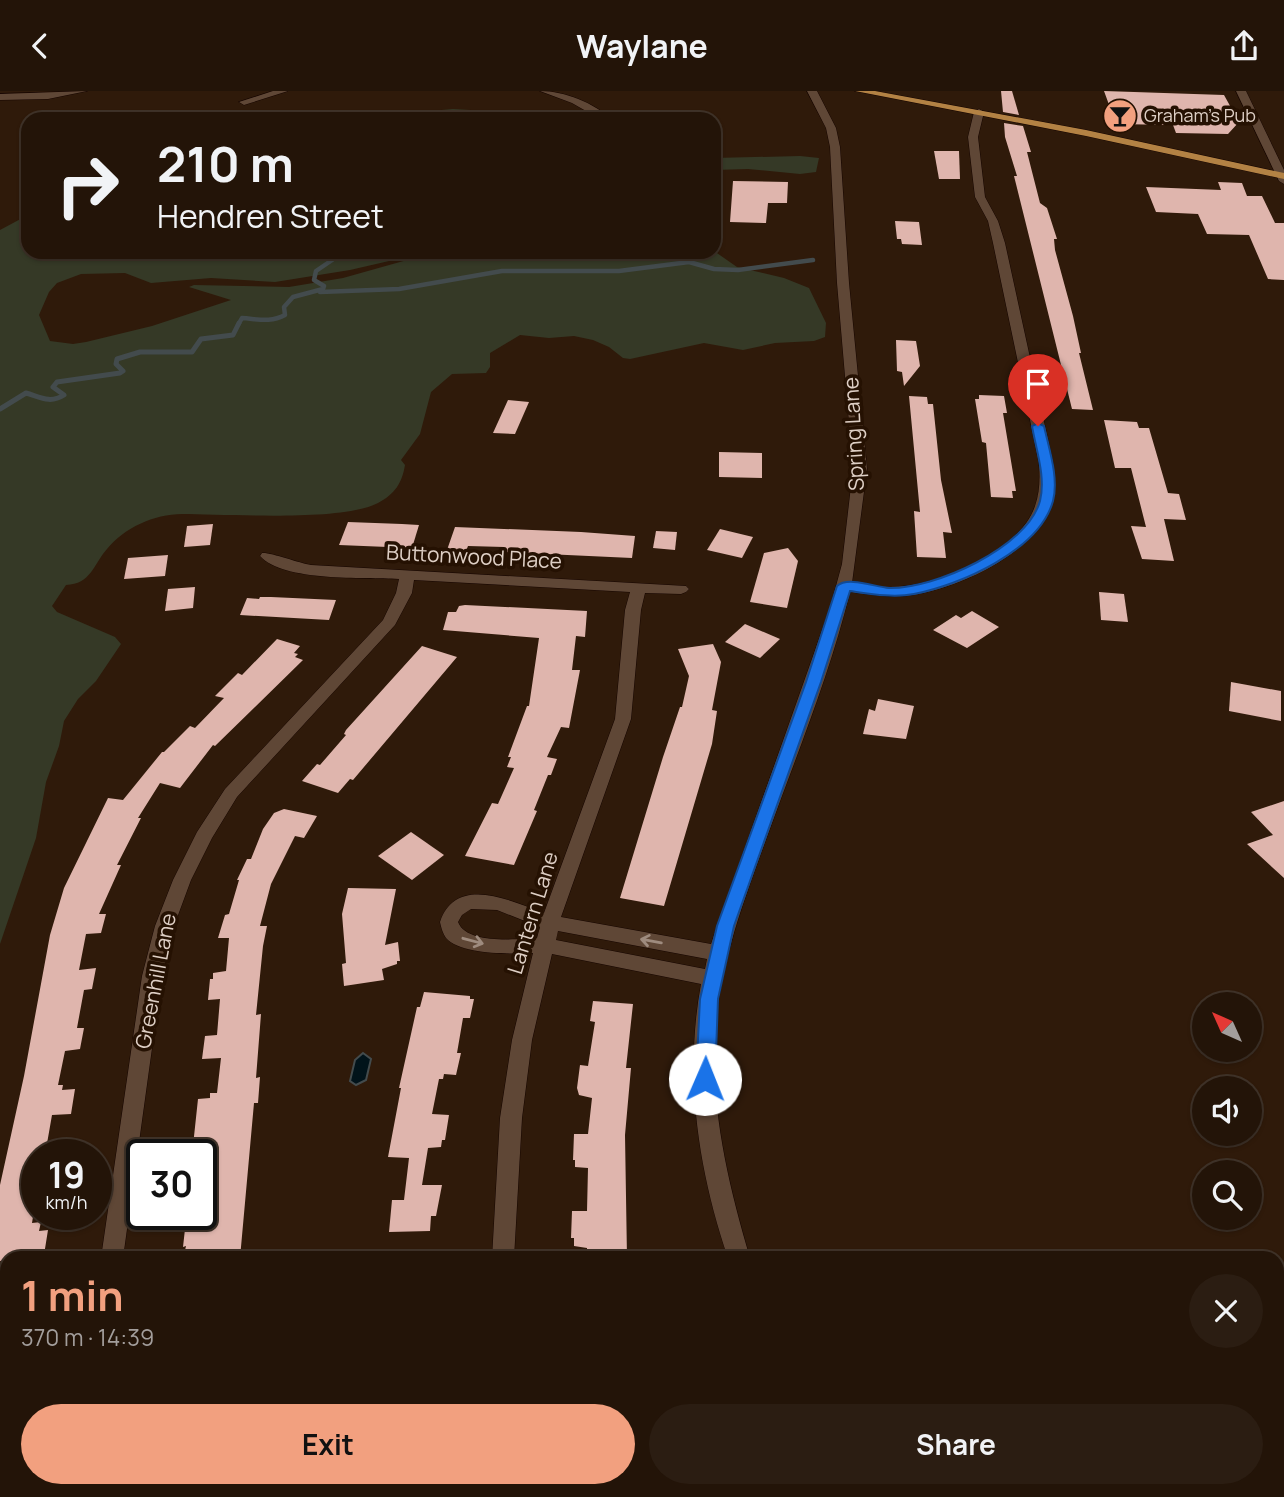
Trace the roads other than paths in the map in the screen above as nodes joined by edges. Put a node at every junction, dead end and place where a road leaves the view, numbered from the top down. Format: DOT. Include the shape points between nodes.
graph roads {
  1 [pos="82,91"];
  2 [pos="283,91"];
  3 [pos="545,91"];
  4 [pos="812,91"];
  5 [pos="862,91"];
  6 [pos="1241,91"];
  7 [pos="0,97"];
  8 [pos="244,102"];
  9 [pos="595,112"];
  10 [pos="979,112"];
  11 [pos="1283,178"];
  12 [pos="268,556"];
  13 [pos="407,574"];
  14 [pos="844,586"];
  15 [pos="639,588"];
  16 [pos="681,589"];
  17 [pos="550,923"];
  18 [pos="543,946"];
  19 [pos="718,953"];
  20 [pos="712,978"];
  21 [pos="113,1251"];
  22 [pos="504,1251"];
  23 [pos="737,1251"];
  1 -- 7 [label="street"];
  2 -- 8 [label="street"];
  3 -- 9 [label="street"];
  4 -- 14 [label="street, Spring Lane" via="831,128 835,147 858,443 857,513"];
  5 -- 10 [label="main road"];
  6 -- 11 [label="street"];
  10 -- 11 [label="main road"];
  10 -- 14 [label="street" via="973,137 981,197 999,243 1046,463 1046,501 1020,539 972,570 913,590"];
  12 -- 13 [label="street, Buttonwood Place" via="311,570"];
  13 -- 15 [label="street, Buttonwood Place"];
  13 -- 21 [label="street, Greenhill Lane" via="404,593 390,622 232,793 181,877 152,976"];
  14 -- 19 [label="street, Spring Lane"];
  15 -- 16 [label="street, Buttonwood Place"];
  15 -- 17 [label="street, Lantern Lane" via="623,719"];
  17 -- 18 [label="street, Lantern Lane"];
  17 -- 18 [label="street, one-way" via="511,906 479,901 462,904 450,916 453,933 465,940 509,948"];
  19 -- 17 [label="street, one-way"];
  18 -- 20 [label="street"];
  18 -- 22 [label="street, Lantern Lane" via="516,1078"];
  19 -- 20 [label="street, Spring Lane"];
  20 -- 23 [label="street, Spring Lane" via="705,1096 714,1169"];
}
